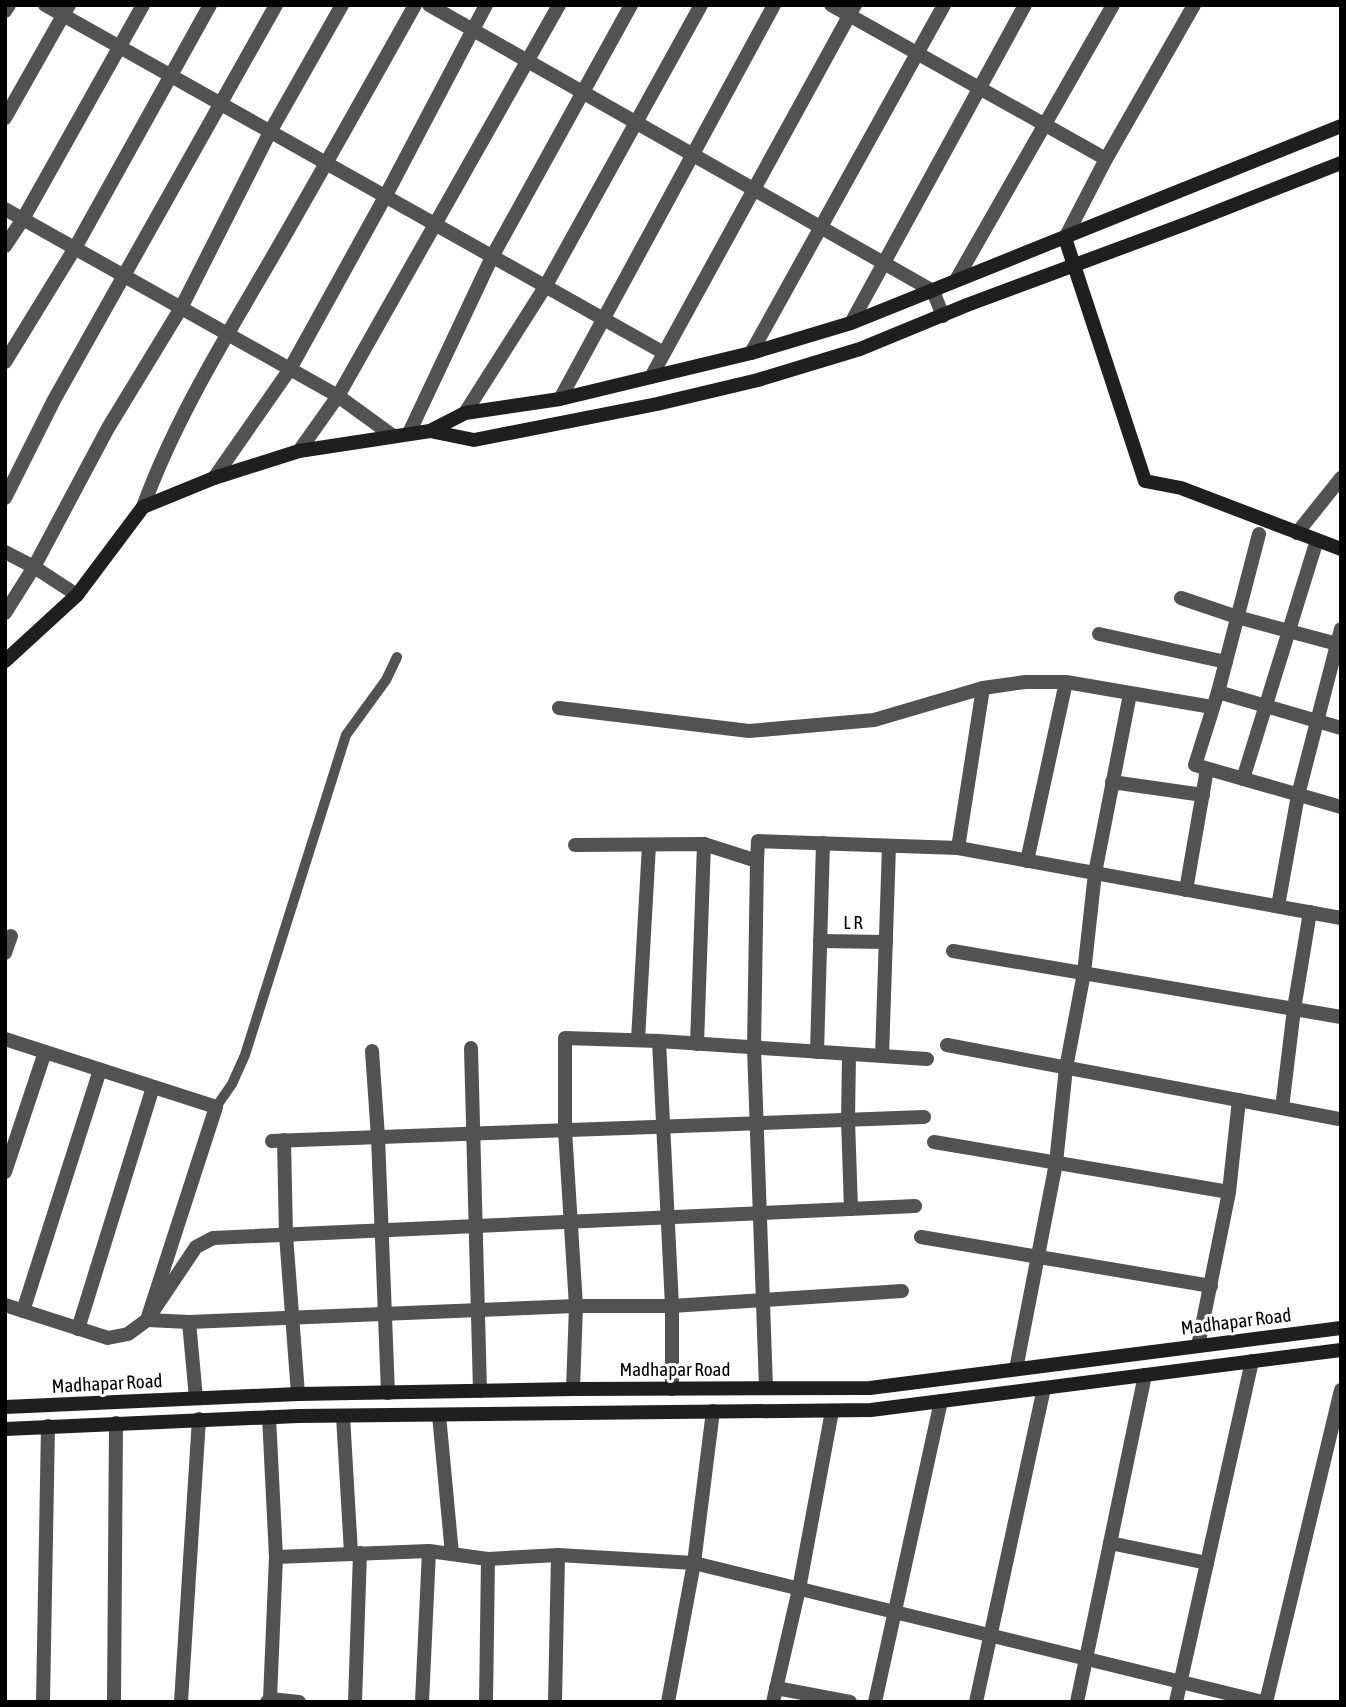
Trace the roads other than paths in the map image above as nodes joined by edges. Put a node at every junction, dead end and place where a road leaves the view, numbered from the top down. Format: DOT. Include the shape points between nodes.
graph roads {
  1 [pos="9,5"];
  2 [pos="45,5"];
  3 [pos="143,5"];
  4 [pos="210,5"];
  5 [pos="276,5"];
  6 [pos="342,5"];
  7 [pos="415,5"];
  8 [pos="429,5"];
  9 [pos="486,5"];
  10 [pos="559,5"];
  11 [pos="631,5"];
  12 [pos="701,5"];
  13 [pos="774,5"];
  14 [pos="831,5"];
  15 [pos="944,5"];
  16 [pos="1025,5"];
  17 [pos="1113,5"];
  18 [pos="1194,5"];
  19 [pos="66,10"];
  20 [pos="852,10"];
  21 [pos="5,11"];
  22 [pos="472,30"];
  23 [pos="120,47"];
  24 [pos="916,53"];
  25 [pos="528,61"];
  26 [pos="171,76"];
  27 [pos="979,88"];
  28 [pos="584,93"];
  29 [pos="220,104"];
  30 [pos="5,118"];
  31 [pos="637,123"];
  32 [pos="1045,125"];
  33 [pos="1341,125"];
  34 [pos="270,132"];
  35 [pos="695,155"];
  36 [pos="1106,159"];
  37 [pos="1341,163"];
  38 [pos="327,164"];
  39 [pos="755,189"];
  40 [pos="385,197"];
  41 [pos="5,209"];
  42 [pos="23,219"];
  43 [pos="435,225"];
  44 [pos="822,227"];
  45 [pos="1065,238"];
  46 [pos="5,246"];
  47 [pos="75,248"];
  48 [pos="492,257"];
  49 [pos="884,262"];
  50 [pos="1074,266"];
  51 [pos="124,275"];
  52 [pos="956,280"];
  53 [pos="545,286"];
  54 [pos="933,291"];
  55 [pos="181,307"];
  56 [pos="943,316"];
  57 [pos="604,320"];
  58 [pos="850,323"];
  59 [pos="228,333"];
  60 [pos="664,353"];
  61 [pos="751,353"];
  62 [pos="5,362"];
  63 [pos="290,369"];
  64 [pos="651,377"];
  65 [pos="338,396"];
  66 [pos="560,399"];
  67 [pos="464,413"];
  68 [pos="430,431"];
  69 [pos="409,433"];
  70 [pos="393,436"];
  71 [pos="299,451"];
  72 [pos="214,478"];
  73 [pos="1341,478"];
  74 [pos="5,498"];
  75 [pos="143,507"];
  76 [pos="1291,530"];
  77 [pos="1259,534"];
  78 [pos="1317,540"];
  79 [pos="1341,549"];
  80 [pos="5,552"];
  81 [pos="34,567"];
  82 [pos="76,595"];
  83 [pos="1181,598"];
  84 [pos="5,613"];
  85 [pos="1237,617"];
  86 [pos="1341,629"];
  87 [pos="1289,630"];
  88 [pos="1099,634"];
  89 [pos="1339,645"];
  90 [pos="397,657"];
  91 [pos="5,660"];
  92 [pos="1226,662"];
  93 [pos="1066,682"];
  94 [pos="983,688"];
  95 [pos="1218,692"];
  96 [pos="1130,694"];
  97 [pos="1212,707"];
  98 [pos="1267,707"];
  99 [pos="559,708"];
  100 [pos="1317,722"];
  101 [pos="1341,728"];
  102 [pos="1207,769"];
  103 [pos="1243,779"];
  104 [pos="1112,782"];
  105 [pos="1298,794"];
  106 [pos="1203,795"];
  107 [pos="1341,807"];
  108 [pos="822,843"];
  109 [pos="704,844"];
  110 [pos="575,845"];
  111 [pos="649,845"];
  112 [pos="889,846"];
  113 [pos="958,848"];
  114 [pos="1027,861"];
  115 [pos="757,862"];
  116 [pos="1095,873"];
  117 [pos="1186,890"];
  118 [pos="1278,906"];
  119 [pos="1310,912"];
  120 [pos="1341,918"];
  121 [pos="10,936"];
  122 [pos="820,941"];
  123 [pos="886,942"];
  124 [pos="953,951"];
  125 [pos="5,953"];
  126 [pos="1084,973"];
  127 [pos="1294,1009"];
  128 [pos="1341,1017"];
  129 [pos="5,1039"];
  130 [pos="638,1040"];
  131 [pos="659,1041"];
  132 [pos="697,1044"];
  133 [pos="947,1045"];
  134 [pos="471,1048"];
  135 [pos="754,1048"];
  136 [pos="372,1051"];
  137 [pos="45,1052"];
  138 [pos="817,1052"];
  139 [pos="849,1054"];
  140 [pos="881,1056"];
  141 [pos="928,1059"];
  142 [pos="1066,1068"];
  143 [pos="100,1070"];
  144 [pos="153,1087"];
  145 [pos="1239,1100"];
  146 [pos="216,1107"];
  147 [pos="1282,1108"];
  148 [pos="924,1117"];
  149 [pos="1339,1119"];
  150 [pos="848,1120"];
  151 [pos="758,1123"];
  152 [pos="663,1127"];
  153 [pos="565,1130"];
  154 [pos="473,1133"];
  155 [pos="378,1137"];
  156 [pos="934,1142"];
  157 [pos="1056,1163"];
  158 [pos="5,1172"];
  159 [pos="1229,1192"];
  160 [pos="915,1206"];
  161 [pos="852,1209"];
  162 [pos="760,1213"];
  163 [pos="666,1216"];
  164 [pos="572,1221"];
  165 [pos="476,1226"];
  166 [pos="382,1230"];
  167 [pos="286,1235"];
  168 [pos="921,1237"];
  169 [pos="1038,1256"];
  170 [pos="1211,1286"];
  171 [pos="902,1291"];
  172 [pos="763,1300"];
  173 [pos="5,1305"];
  174 [pos="576,1306"];
  175 [pos="672,1306"];
  176 [pos="479,1310"];
  177 [pos="23,1311"];
  178 [pos="384,1314"];
  179 [pos="290,1317"];
  180 [pos="147,1320"];
  181 [pos="189,1322"];
  182 [pos="1341,1328"];
  183 [pos="78,1329"];
  184 [pos="1198,1346"];
  185 [pos="1341,1350"];
  186 [pos="1252,1361"];
  187 [pos="1016,1369"];
  188 [pos="1144,1375"];
  189 [pos="766,1388"];
  190 [pos="1044,1388"];
  191 [pos="573,1389"];
  192 [pos="673,1389"];
  193 [pos="1341,1390"];
  194 [pos="480,1391"];
  195 [pos="388,1393"];
  196 [pos="298,1394"];
  197 [pos="196,1398"];
  198 [pos="942,1401"];
  199 [pos="5,1407"];
  200 [pos="713,1411"];
  201 [pos="832,1411"];
  202 [pos="439,1415"];
  203 [pos="343,1416"];
  204 [pos="269,1417"];
  205 [pos="199,1419"];
  206 [pos="116,1423"];
  207 [pos="48,1426"];
  208 [pos="5,1429"];
  209 [pos="1334,1451"];
  210 [pos="1110,1543"];
  211 [pos="429,1551"];
  212 [pos="355,1553"];
  213 [pos="452,1554"];
  214 [pos="558,1555"];
  215 [pos="275,1557"];
  216 [pos="488,1559"];
  217 [pos="694,1563"];
  218 [pos="1207,1563"];
  219 [pos="799,1589"];
  220 [pos="895,1612"];
  221 [pos="990,1636"];
  222 [pos="1086,1659"];
  223 [pos="1180,1682"];
  224 [pos="775,1695"];
  225 [pos="269,1700"];
  226 [pos="43,1702"];
  227 [pos="114,1702"];
  228 [pos="181,1702"];
  229 [pos="299,1702"];
  230 [pos="355,1702"];
  231 [pos="422,1702"];
  232 [pos="486,1702"];
  233 [pos="555,1702"];
  234 [pos="668,1702"];
  235 [pos="850,1702"];
  236 [pos="875,1702"];
  237 [pos="976,1702"];
  238 [pos="1077,1702"];
  239 [pos="1175,1702"];
  240 [pos="1264,1702"];
  1 -- 21 [label="street"];
  2 -- 19 [label="street"];
  3 -- 23 [label="street"];
  4 -- 26 [label="street"];
  5 -- 29 [label="street"];
  6 -- 34 [label="street"];
  7 -- 38 [label="street"];
  8 -- 22 [label="street"];
  9 -- 22 [label="street"];
  10 -- 25 [label="street"];
  11 -- 28 [label="street"];
  12 -- 31 [label="street"];
  13 -- 35 [label="street"];
  14 -- 20 [label="street"];
  15 -- 24 [label="street"];
  16 -- 27 [label="street"];
  17 -- 32 [label="street"];
  18 -- 36 [label="street"];
  19 -- 23 [label="street"];
  19 -- 30 [label="street"];
  20 -- 24 [label="street"];
  20 -- 39 [label="street"];
  22 -- 25 [label="street"];
  22 -- 40 [label="street"];
  23 -- 26 [label="street"];
  23 -- 42 [label="street"];
  24 -- 27 [label="street"];
  24 -- 44 [label="street"];
  25 -- 28 [label="street"];
  25 -- 43 [label="street"];
  26 -- 29 [label="street"];
  26 -- 47 [label="street"];
  27 -- 32 [label="street"];
  27 -- 49 [label="street"];
  28 -- 31 [label="street"];
  28 -- 48 [label="street"];
  29 -- 34 [label="street"];
  29 -- 51 [label="street"];
  31 -- 35 [label="street"];
  31 -- 53 [label="street"];
  32 -- 36 [label="street"];
  32 -- 52 [label="street"];
  33 -- 45 [label="street"];
  34 -- 38 [label="street"];
  34 -- 55 [label="street"];
  35 -- 39 [label="street"];
  35 -- 57 [label="street"];
  36 -- 45 [label="street"];
  37 -- 50 [label="street"];
  38 -- 40 [label="street"];
  38 -- 59 [label="street"];
  39 -- 44 [label="street"];
  39 -- 60 [label="street"];
  40 -- 43 [label="street"];
  40 -- 63 [label="street"];
  41 -- 42 [label="street"];
  42 -- 46 [label="street"];
  42 -- 47 [label="street"];
  43 -- 48 [label="street"];
  43 -- 65 [label="street"];
  44 -- 49 [label="street"];
  44 -- 61 [label="street"];
  45 -- 50 [label="street"];
  45 -- 52 [label="street"];
  47 -- 51 [label="street"];
  47 -- 62 [label="street"];
  48 -- 53 [label="street"];
  48 -- 69 [label="street"];
  49 -- 54 [label="street"];
  49 -- 58 [label="street"];
  50 -- 56 [label="street"];
  50 -- 76 [label="street" via="1145,481 1181,488"];
  51 -- 55 [label="street"];
  51 -- 74 [label="street"];
  52 -- 54 [label="street"];
  53 -- 57 [label="street"];
  53 -- 67 [label="street"];
  54 -- 56 [label="street"];
  54 -- 58 [label="street"];
  55 -- 59 [label="street"];
  55 -- 81 [label="street" via="108,428"];
  56 -- 68 [label="street" via="860,349 657,404 474,440"];
  57 -- 60 [label="street"];
  57 -- 66 [label="street"];
  58 -- 61 [label="street"];
  59 -- 63 [label="street"];
  59 -- 75 [label="street" via="160,461"];
  60 -- 64 [label="street"];
  61 -- 64 [label="street"];
  63 -- 65 [label="street"];
  63 -- 72 [label="street"];
  64 -- 66 [label="street"];
  65 -- 70 [label="street"];
  65 -- 71 [label="street"];
  66 -- 67 [label="street"];
  67 -- 68 [label="street"];
  68 -- 69 [label="street"];
  69 -- 70 [label="street"];
  70 -- 71 [label="street"];
  71 -- 72 [label="street"];
  72 -- 75 [label="street"];
  73 -- 76 [label="street"];
  75 -- 82 [label="street"];
  76 -- 78 [label="street"];
  77 -- 85 [label="street"];
  78 -- 79 [label="street"];
  78 -- 87 [label="street"];
  80 -- 81 [label="street"];
  81 -- 82 [label="street"];
  81 -- 84 [label="street"];
  82 -- 91 [label="street"];
  83 -- 85 [label="street"];
  85 -- 87 [label="street"];
  85 -- 92 [label="street"];
  86 -- 89 [label="street"];
  87 -- 89 [label="street"];
  87 -- 98 [label="street"];
  88 -- 92 [label="street"];
  89 -- 100 [label="street"];
  90 -- 146 [label="lane" via="346,735 245,1055"];
  92 -- 95 [label="street"];
  93 -- 94 [label="street"];
  93 -- 96 [label="street"];
  93 -- 114 [label="street"];
  94 -- 99 [label="street" via="874,720 749,731"];
  94 -- 113 [label="street"];
  95 -- 97 [label="street"];
  95 -- 98 [label="street"];
  96 -- 97 [label="street"];
  96 -- 104 [label="street"];
  97 -- 102 [label="street" via="1195,765"];
  98 -- 100 [label="street"];
  98 -- 103 [label="street"];
  100 -- 101 [label="street"];
  100 -- 105 [label="street"];
  102 -- 103 [label="street"];
  102 -- 106 [label="street"];
  103 -- 105 [label="street"];
  104 -- 106 [label="street"];
  104 -- 116 [label="street"];
  105 -- 107 [label="street"];
  105 -- 118 [label="street"];
  106 -- 117 [label="street"];
  108 -- 112 [label="street"];
  108 -- 115 [label="street" via="758,841"];
  108 -- 122 [label="street"];
  109 -- 111 [label="street"];
  109 -- 115 [label="street"];
  109 -- 132 [label="street"];
  110 -- 111 [label="street"];
  111 -- 130 [label="street"];
  112 -- 113 [label="street"];
  112 -- 123 [label="street"];
  113 -- 114 [label="street"];
  114 -- 116 [label="street"];
  115 -- 135 [label="street"];
  116 -- 117 [label="street"];
  116 -- 126 [label="street"];
  117 -- 118 [label="street"];
  118 -- 119 [label="street"];
  119 -- 120 [label="street"];
  119 -- 127 [label="street"];
  121 -- 125 [label="street"];
  122 -- 123 [label="street, L R"];
  122 -- 138 [label="street"];
  123 -- 140 [label="street"];
  124 -- 126 [label="street"];
  126 -- 127 [label="street"];
  126 -- 142 [label="street"];
  127 -- 128 [label="street"];
  127 -- 147 [label="street"];
  129 -- 137 [label="street"];
  130 -- 131 [label="street"];
  130 -- 153 [label="street" via="565,1038"];
  131 -- 132 [label="street"];
  131 -- 152 [label="street"];
  132 -- 135 [label="street"];
  133 -- 142 [label="street"];
  134 -- 154 [label="street"];
  135 -- 138 [label="street"];
  135 -- 151 [label="street"];
  136 -- 155 [label="street"];
  137 -- 143 [label="street"];
  137 -- 158 [label="street"];
  138 -- 139 [label="street"];
  139 -- 140 [label="street"];
  139 -- 150 [label="street"];
  140 -- 141 [label="street"];
  142 -- 145 [label="street"];
  142 -- 157 [label="street"];
  143 -- 144 [label="street"];
  143 -- 177 [label="street"];
  144 -- 146 [label="street"];
  144 -- 183 [label="street"];
  145 -- 147 [label="street"];
  145 -- 159 [label="street"];
  146 -- 180 [label="street"];
  147 -- 149 [label="street"];
  148 -- 150 [label="street"];
  150 -- 151 [label="street"];
  150 -- 161 [label="street"];
  151 -- 152 [label="street"];
  151 -- 162 [label="street"];
  152 -- 153 [label="street"];
  152 -- 163 [label="street"];
  153 -- 154 [label="street"];
  153 -- 164 [label="street"];
  154 -- 155 [label="street"];
  154 -- 165 [label="street"];
  155 -- 166 [label="street"];
  155 -- 167 [label="street" via="278,1140"];
  156 -- 157 [label="street"];
  157 -- 159 [label="street"];
  157 -- 169 [label="street"];
  159 -- 170 [label="street"];
  160 -- 161 [label="street"];
  161 -- 162 [label="street"];
  162 -- 163 [label="street"];
  162 -- 172 [label="street"];
  163 -- 164 [label="street"];
  163 -- 175 [label="street"];
  164 -- 165 [label="street"];
  164 -- 174 [label="street"];
  165 -- 166 [label="street"];
  165 -- 176 [label="street"];
  166 -- 167 [label="street"];
  166 -- 178 [label="street"];
  167 -- 179 [label="street"];
  167 -- 180 [label="street" via="213,1238 196,1247"];
  168 -- 169 [label="street"];
  169 -- 170 [label="street"];
  169 -- 187 [label="street"];
  170 -- 184 [label="street"];
  171 -- 172 [label="street"];
  172 -- 175 [label="street"];
  172 -- 189 [label="street"];
  173 -- 177 [label="street"];
  174 -- 175 [label="street"];
  174 -- 176 [label="street"];
  174 -- 191 [label="street"];
  175 -- 192 [label="street"];
  176 -- 178 [label="street"];
  176 -- 194 [label="street"];
  177 -- 183 [label="street"];
  178 -- 179 [label="street"];
  178 -- 195 [label="street"];
  179 -- 181 [label="street"];
  179 -- 196 [label="street"];
  180 -- 181 [label="street"];
  180 -- 183 [label="street" via="128,1334 108,1338"];
  181 -- 197 [label="street"];
  182 -- 184 [label="street, Madhapar Road"];
  184 -- 187 [label="street, Madhapar Road"];
  185 -- 186 [label="street, Madhapar Road"];
  186 -- 188 [label="street, Madhapar Road"];
  186 -- 218 [label="street"];
  187 -- 189 [label="street, Madhapar Road" via="870,1388"];
  188 -- 190 [label="street, Madhapar Road"];
  188 -- 210 [label="street"];
  189 -- 192 [label="street, Madhapar Road"];
  190 -- 198 [label="street, Madhapar Road"];
  190 -- 221 [label="street"];
  191 -- 192 [label="street, Madhapar Road"];
  191 -- 194 [label="street, Madhapar Road"];
  193 -- 209 [label="street"];
  194 -- 195 [label="street, Madhapar Road"];
  195 -- 196 [label="street, Madhapar Road"];
  196 -- 197 [label="street, Madhapar Road"];
  197 -- 199 [label="street, Madhapar Road"];
  198 -- 201 [label="street, Madhapar Road"];
  198 -- 220 [label="street"];
  200 -- 201 [label="street, Madhapar Road"];
  200 -- 202 [label="street, Madhapar Road"];
  200 -- 217 [label="street"];
  201 -- 219 [label="street"];
  202 -- 203 [label="street, Madhapar Road"];
  202 -- 213 [label="street"];
  203 -- 204 [label="street, Madhapar Road"];
  203 -- 212 [label="street"];
  204 -- 205 [label="street, Madhapar Road"];
  204 -- 215 [label="street"];
  205 -- 206 [label="street, Madhapar Road"];
  205 -- 228 [label="street"];
  206 -- 207 [label="street, Madhapar Road"];
  206 -- 227 [label="street"];
  207 -- 208 [label="street, Madhapar Road"];
  207 -- 226 [label="street"];
  209 -- 240 [label="street"];
  210 -- 218 [label="street"];
  210 -- 222 [label="street"];
  211 -- 212 [label="street"];
  211 -- 213 [label="street"];
  211 -- 231 [label="street"];
  212 -- 215 [label="street"];
  212 -- 230 [label="street"];
  213 -- 216 [label="street"];
  214 -- 216 [label="street"];
  214 -- 217 [label="street"];
  214 -- 233 [label="street"];
  215 -- 225 [label="street"];
  216 -- 232 [label="street"];
  217 -- 219 [label="street"];
  217 -- 234 [label="street"];
  218 -- 223 [label="street"];
  219 -- 220 [label="street"];
  219 -- 224 [label="street"];
  220 -- 221 [label="street"];
  220 -- 236 [label="street"];
  221 -- 222 [label="street"];
  221 -- 237 [label="street"];
  222 -- 223 [label="street"];
  222 -- 238 [label="street"];
  223 -- 239 [label="street"];
  223 -- 240 [label="street"];
  224 -- 235 [label="street"];
  225 -- 229 [label="street"];
}
